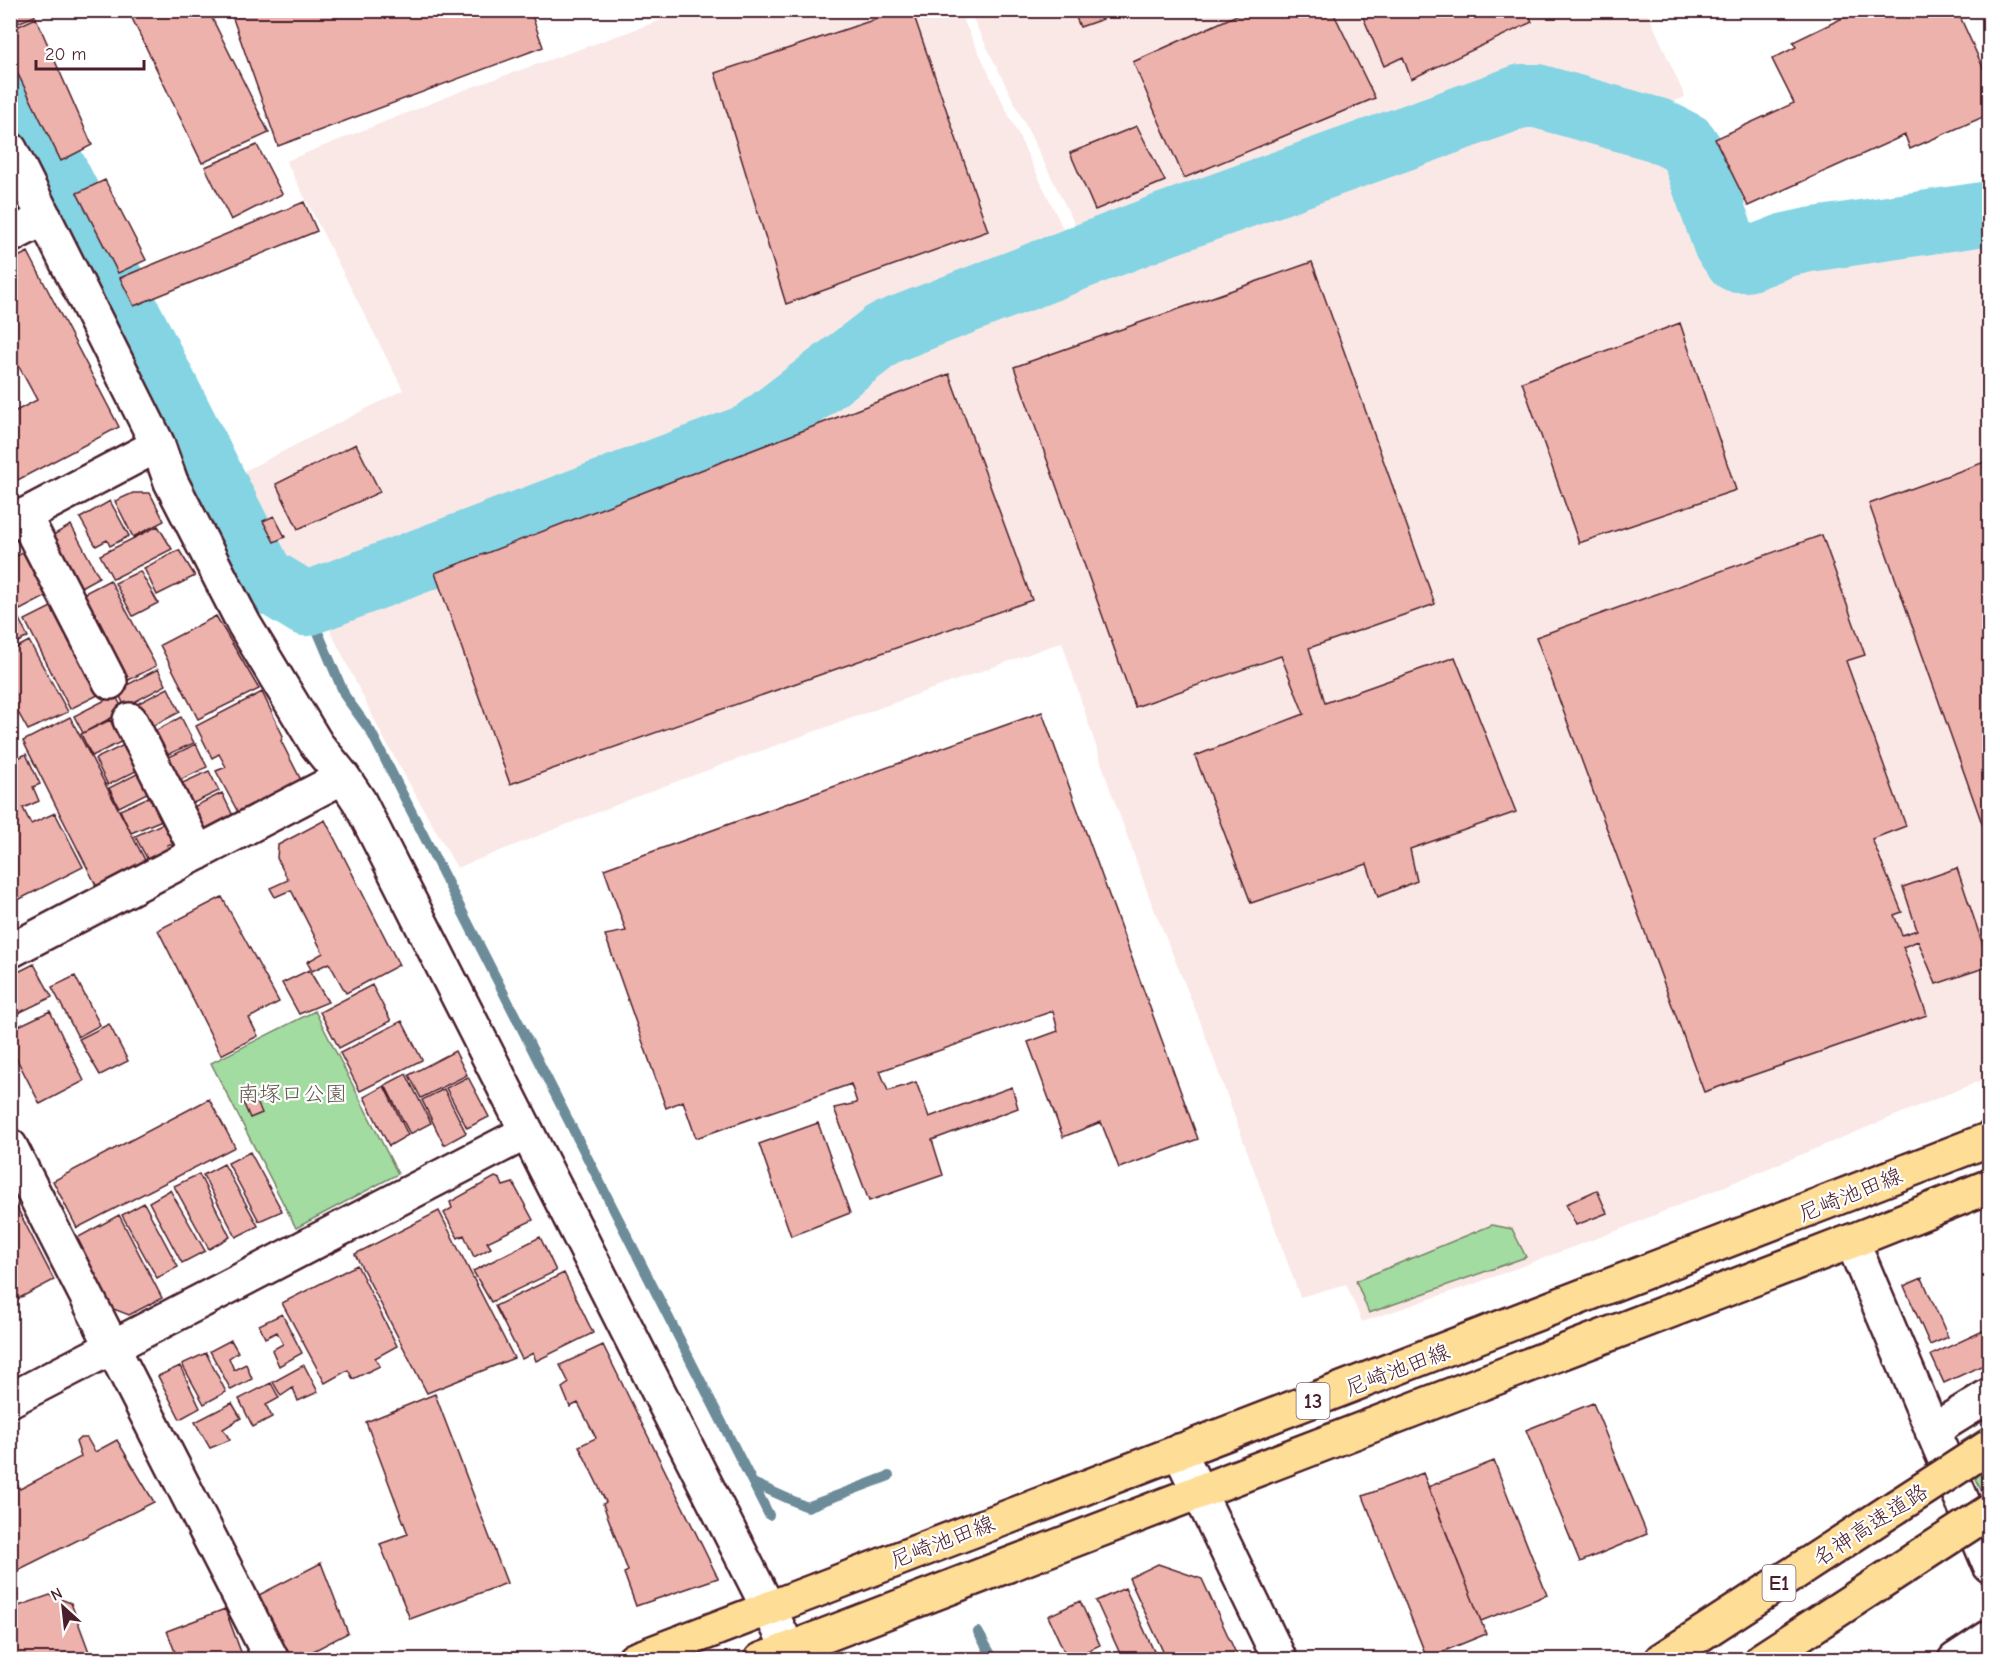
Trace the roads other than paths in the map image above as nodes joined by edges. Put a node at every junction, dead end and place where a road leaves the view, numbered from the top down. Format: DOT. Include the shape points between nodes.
graph roads {
  1 [pos="10,149"];
  2 [pos="45,218"];
  3 [pos="10,236"];
  4 [pos="158,445"];
  5 [pos="17,519"];
  6 [pos="110,681"];
  7 [pos="130,720"];
  8 [pos="339,772"];
  9 [pos="198,853"];
  10 [pos="10,951"];
  11 [pos="527,1132"];
  12 [pos="1989,1139"];
  13 [pos="10,1146"];
  14 [pos="1989,1186"];
  15 [pos="1852,1241"];
  16 [pos="114,1347"];
  17 [pos="1989,1395"];
  18 [pos="10,1400"];
  19 [pos="1932,1431"];
  20 [pos="1989,1446"];
  21 [pos="1179,1451"];
  22 [pos="1199,1491"];
  23 [pos="1989,1511"];
  24 [pos="1989,1566"];
  25 [pos="769,1608"];
  26 [pos="1989,1637"];
  27 [pos="775,1654"];
  28 [pos="272,1659"];
  29 [pos="634,1659"];
  30 [pos="1280,1659"];
  31 [pos="1661,1659"];
  32 [pos="1761,1659"];
  33 [pos="1955,1659"];
  1 -- 2 [label="street"];
  2 -- 3 [label="street"];
  2 -- 4 [label="street"];
  4 -- 5 [label="street"];
  4 -- 8 [label="street" via="171,482 244,624 317,745"];
  5 -- 6 [label="street"];
  7 -- 9 [label="street"];
  8 -- 9 [label="street"];
  8 -- 11 [label="street" via="359,801"];
  9 -- 10 [label="street"];
  11 -- 16 [label="street"];
  11 -- 25 [label="street"];
  12 -- 21 [label="main road, 尼崎池田線 / 13" via="1658,1270"];
  13 -- 16 [label="street"];
  14 -- 15 [label="main road, 尼崎池田線 / 13"];
  15 -- 19 [label="street"];
  15 -- 22 [label="main road, 尼崎池田線 / 13"];
  16 -- 18 [label="street"];
  16 -- 28 [label="street"];
  17 -- 19 [label="street"];
  19 -- 24 [label="street"];
  20 -- 31 [label="main road, 名神高速道路 / E1, bridge"];
  21 -- 22 [label="street"];
  21 -- 25 [label="main road, 尼崎池田線 / 13"];
  22 -- 27 [label="main road, 尼崎池田線 / 13"];
  22 -- 30 [label="street"];
  23 -- 32 [label="main road, E1, bridge"];
  25 -- 27 [label="street"];
  25 -- 29 [label="main road, 尼崎池田線 / 13"];
  26 -- 33 [label="street"];
}
